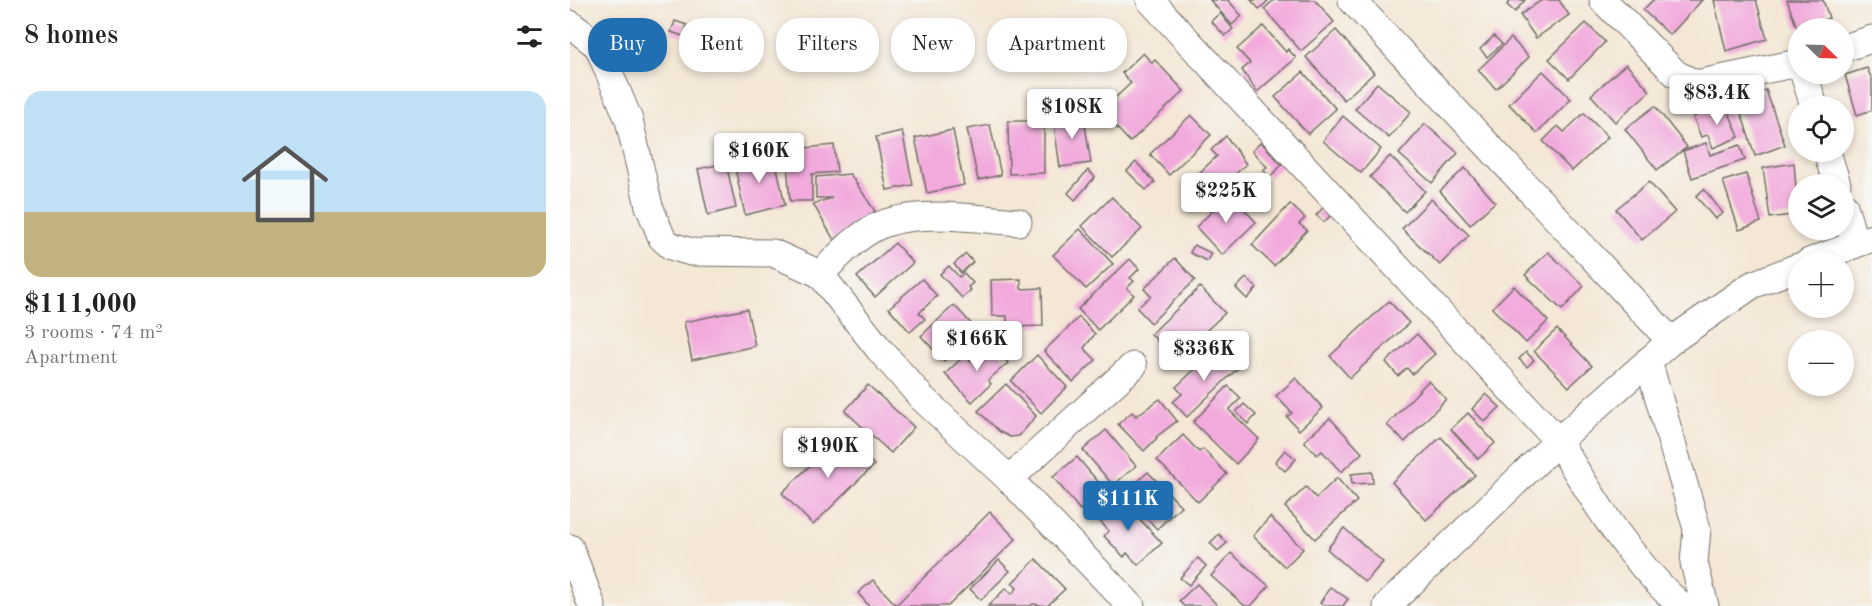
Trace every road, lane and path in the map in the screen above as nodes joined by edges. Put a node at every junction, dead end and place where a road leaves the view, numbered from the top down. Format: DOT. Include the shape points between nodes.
graph roads {
  1 [pos="1150,0"];
  2 [pos="1352,0"];
  3 [pos="1603,0"];
  4 [pos="570,24"];
  5 [pos="1872,39"];
  6 [pos="1854,45"];
  7 [pos="1788,65"];
  8 [pos="1018,222"];
  9 [pos="1854,224"];
  10 [pos="1863,241"];
  11 [pos="1835,252"];
  12 [pos="1788,271"];
  13 [pos="820,274"];
  14 [pos="1671,341"];
  15 [pos="1648,361"];
  16 [pos="1134,366"];
  17 [pos="1558,441"];
  18 [pos="1009,479"];
  19 [pos="570,549"];
  20 [pos="592,606"];
  21 [pos="1131,606"];
  22 [pos="1387,606"];
  23 [pos="1681,606"];
  24 [pos="1705,606"];
  1 -- 17 [label="street"];
  2 -- 14 [label="street"];
  3 -- 7 [label="street" via="1676,75 1696,84"];
  4 -- 13 [label="street" via="598,46 629,120 649,206 662,238 671,246 691,252 773,254"];
  5 -- 6 [label="street"];
  8 -- 13 [label="street" via="902,218 877,226 855,240"];
  9 -- 10 [label="street"];
  10 -- 11 [label="street"];
  12 -- 14 [label="street" via="1752,285"];
  13 -- 18 [label="street" via="922,398"];
  14 -- 15 [label="street"];
  15 -- 17 [label="street"];
  15 -- 24 [label="street" via="1697,529 1694,563"];
  16 -- 18 [label="street"];
  17 -- 22 [label="street"];
  17 -- 23 [label="street" via="1609,526 1653,580"];
  18 -- 21 [label="street"];
  19 -- 20 [label="street"];
}
